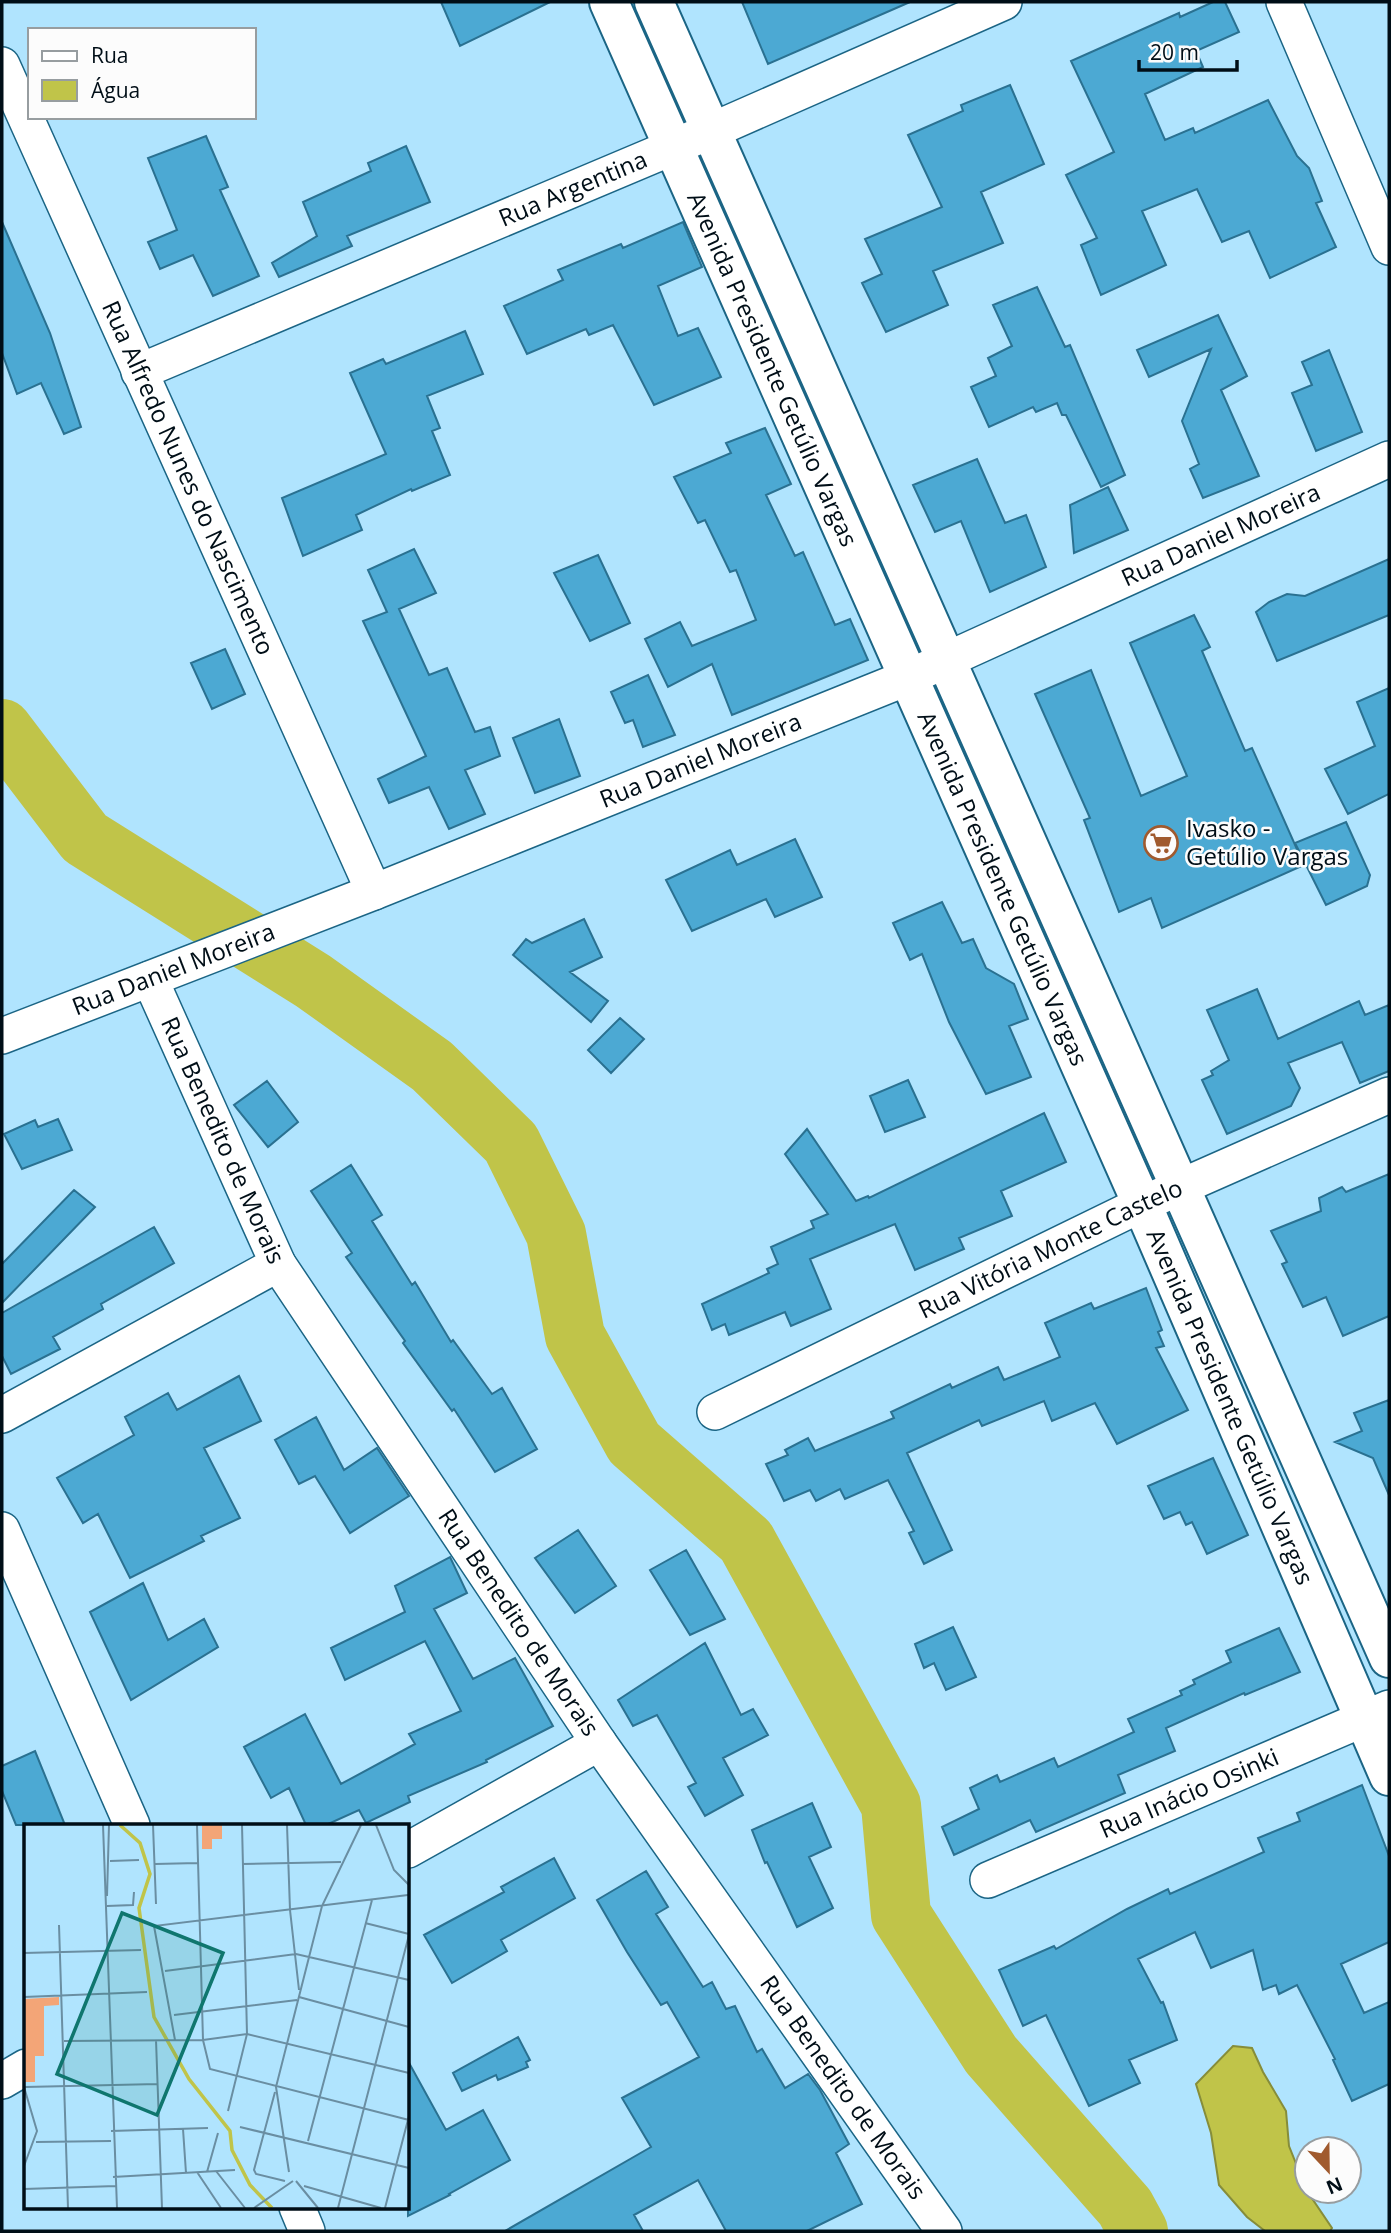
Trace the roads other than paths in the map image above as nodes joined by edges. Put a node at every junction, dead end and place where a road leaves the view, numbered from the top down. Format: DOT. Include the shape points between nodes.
graph roads {
  1 [pos="609,2"];
  2 [pos="654,2"];
  3 [pos="1004,2"];
  4 [pos="1284,2"];
  5 [pos="2,65"];
  6 [pos="711,131"];
  7 [pos="674,146"];
  8 [pos="1389,247"];
  9 [pos="139,372"];
  10 [pos="1389,460"];
  11 [pos="947,659"];
  12 [pos="909,677"];
  13 [pos="374,892"];
  14 [pos="150,979"];
  15 [pos="2,1036"];
  16 [pos="1389,1095"];
  17 [pos="1179,1187"];
  18 [pos="1142,1204"];
  19 [pos="278,1264"];
  20 [pos="715,1412"];
  21 [pos="2,1415"];
  22 [pos="2,1530"];
  23 [pos="1389,1658"];
  24 [pos="1377,1713"];
  25 [pos="599,1744"];
  26 [pos="1389,1776"];
  27 [pos="132,1824"];
  28 [pos="410,1849"];
  29 [pos="988,1880"];
  30 [pos="24,2068"];
  31 [pos="2,2081"];
  32 [pos="297,2208"];
  33 [pos="307,2231"];
  34 [pos="944,2231"];
  1 -- 7 [label="main road, Avenida Presidente Getúlio Vargas"];
  2 -- 6 [label="main road, Avenida Presidente Getúlio Vargas"];
  3 -- 6 [label="street, Rua Argentina"];
  4 -- 8 [label="street"];
  5 -- 9 [label="street, Rua Alfredo Nunes do Nascimento"];
  6 -- 7 [label="street, Rua Argentina"];
  6 -- 11 [label="main road, Avenida Presidente Getúlio Vargas"];
  7 -- 9 [label="street, Rua Argentina"];
  7 -- 12 [label="main road, Avenida Presidente Getúlio Vargas"];
  9 -- 13 [label="street, Rua Alfredo Nunes do Nascimento"];
  10 -- 11 [label="street, Rua Daniel Moreira"];
  11 -- 12 [label="street, Rua Daniel Moreira"];
  11 -- 17 [label="main road, Avenida Presidente Getúlio Vargas"];
  12 -- 13 [label="street, Rua Daniel Moreira"];
  12 -- 18 [label="main road, Avenida Presidente Getúlio Vargas"];
  13 -- 14 [label="street, Rua Daniel Moreira"];
  14 -- 15 [label="street, Rua Daniel Moreira"];
  14 -- 19 [label="street, Rua Benedito de Morais"];
  16 -- 17 [label="street, Rua Vitória Monte Castelo"];
  17 -- 18 [label="street, Rua Vitória Monte Castelo"];
  17 -- 23 [label="main road, Avenida Presidente Getúlio Vargas"];
  18 -- 20 [label="street, Rua Vitória Monte Castelo"];
  18 -- 24 [label="main road, Avenida Presidente Getúlio Vargas"];
  19 -- 21 [label="street"];
  19 -- 25 [label="street, Rua Benedito de Morais"];
  22 -- 27 [label="street"];
  24 -- 26 [label="main road, Avenida Presidente Getúlio Vargas"];
  24 -- 29 [label="street, Rua Inácio Osinki"];
  25 -- 28 [label="street"];
  25 -- 34 [label="street, Rua Benedito de Morais"];
  30 -- 31 [label="street"];
  32 -- 33 [label="street"];
}
